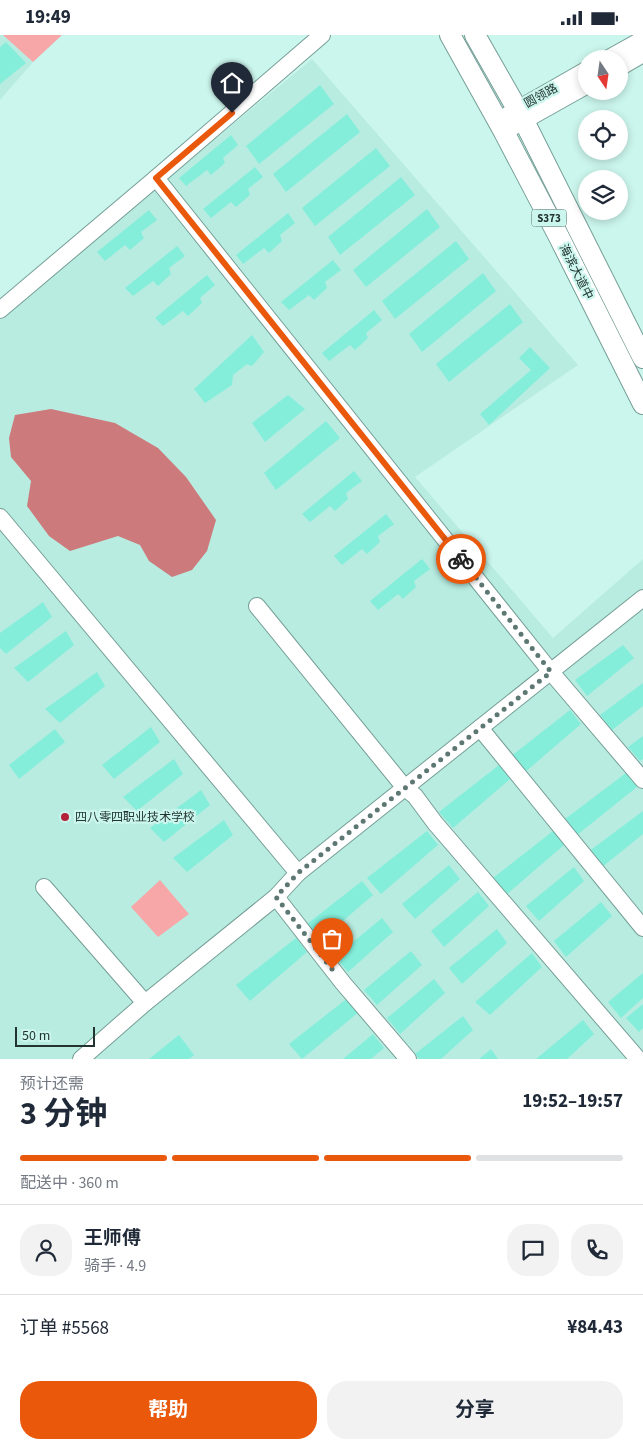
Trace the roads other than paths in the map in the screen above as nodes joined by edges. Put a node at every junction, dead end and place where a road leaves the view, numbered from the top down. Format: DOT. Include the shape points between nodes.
graph roads {
  1 [pos="322,35"];
  2 [pos="450,35"];
  3 [pos="474,35"];
  4 [pos="643,39"];
  5 [pos="623,50"];
  6 [pos="643,54"];
  7 [pos="628,63"];
  8 [pos="578,76"];
  9 [pos="578,90"];
  10 [pos="521,115"];
  11 [pos="500,126"];
  12 [pos="156,178"];
  13 [pos="0,310"];
  14 [pos="643,358"];
  15 [pos="643,404"];
  16 [pos="0,517"];
  17 [pos="643,598"];
  18 [pos="257,606"];
  19 [pos="551,672"];
  20 [pos="480,728"];
  21 [pos="643,780"];
  22 [pos="405,788"];
  23 [pos="298,873"];
  24 [pos="44,887"];
  25 [pos="276,897"];
  26 [pos="643,928"];
  27 [pos="144,1003"];
  28 [pos="81,1059"];
  29 [pos="408,1059"];
  30 [pos="638,1059"];
  1 -- 12 [label="street"];
  2 -- 11 [label="main road, 海滨大道中 / S373"];
  3 -- 10 [label="main road, 海滨大道中 / S373"];
  4 -- 5 [label="street"];
  6 -- 7 [label="street"];
  8 -- 10 [label="street, 圆领路"];
  9 -- 10 [label="street, 圆领路"];
  10 -- 11 [label="street, 圆领路"];
  10 -- 14 [label="main road, 海滨大道中 / S373"];
  11 -- 15 [label="main road, 海滨大道中 / S373"];
  12 -- 13 [label="street"];
  12 -- 19 [label="street"];
  16 -- 23 [label="street"];
  17 -- 19 [label="street"];
  18 -- 22 [label="street"];
  19 -- 20 [label="street"];
  19 -- 21 [label="street"];
  20 -- 22 [label="street"];
  20 -- 26 [label="street"];
  22 -- 23 [label="street"];
  22 -- 30 [label="street"];
  23 -- 25 [label="street"];
  24 -- 27 [label="street"];
  25 -- 27 [label="street"];
  25 -- 29 [label="street"];
  27 -- 28 [label="street"];
}
